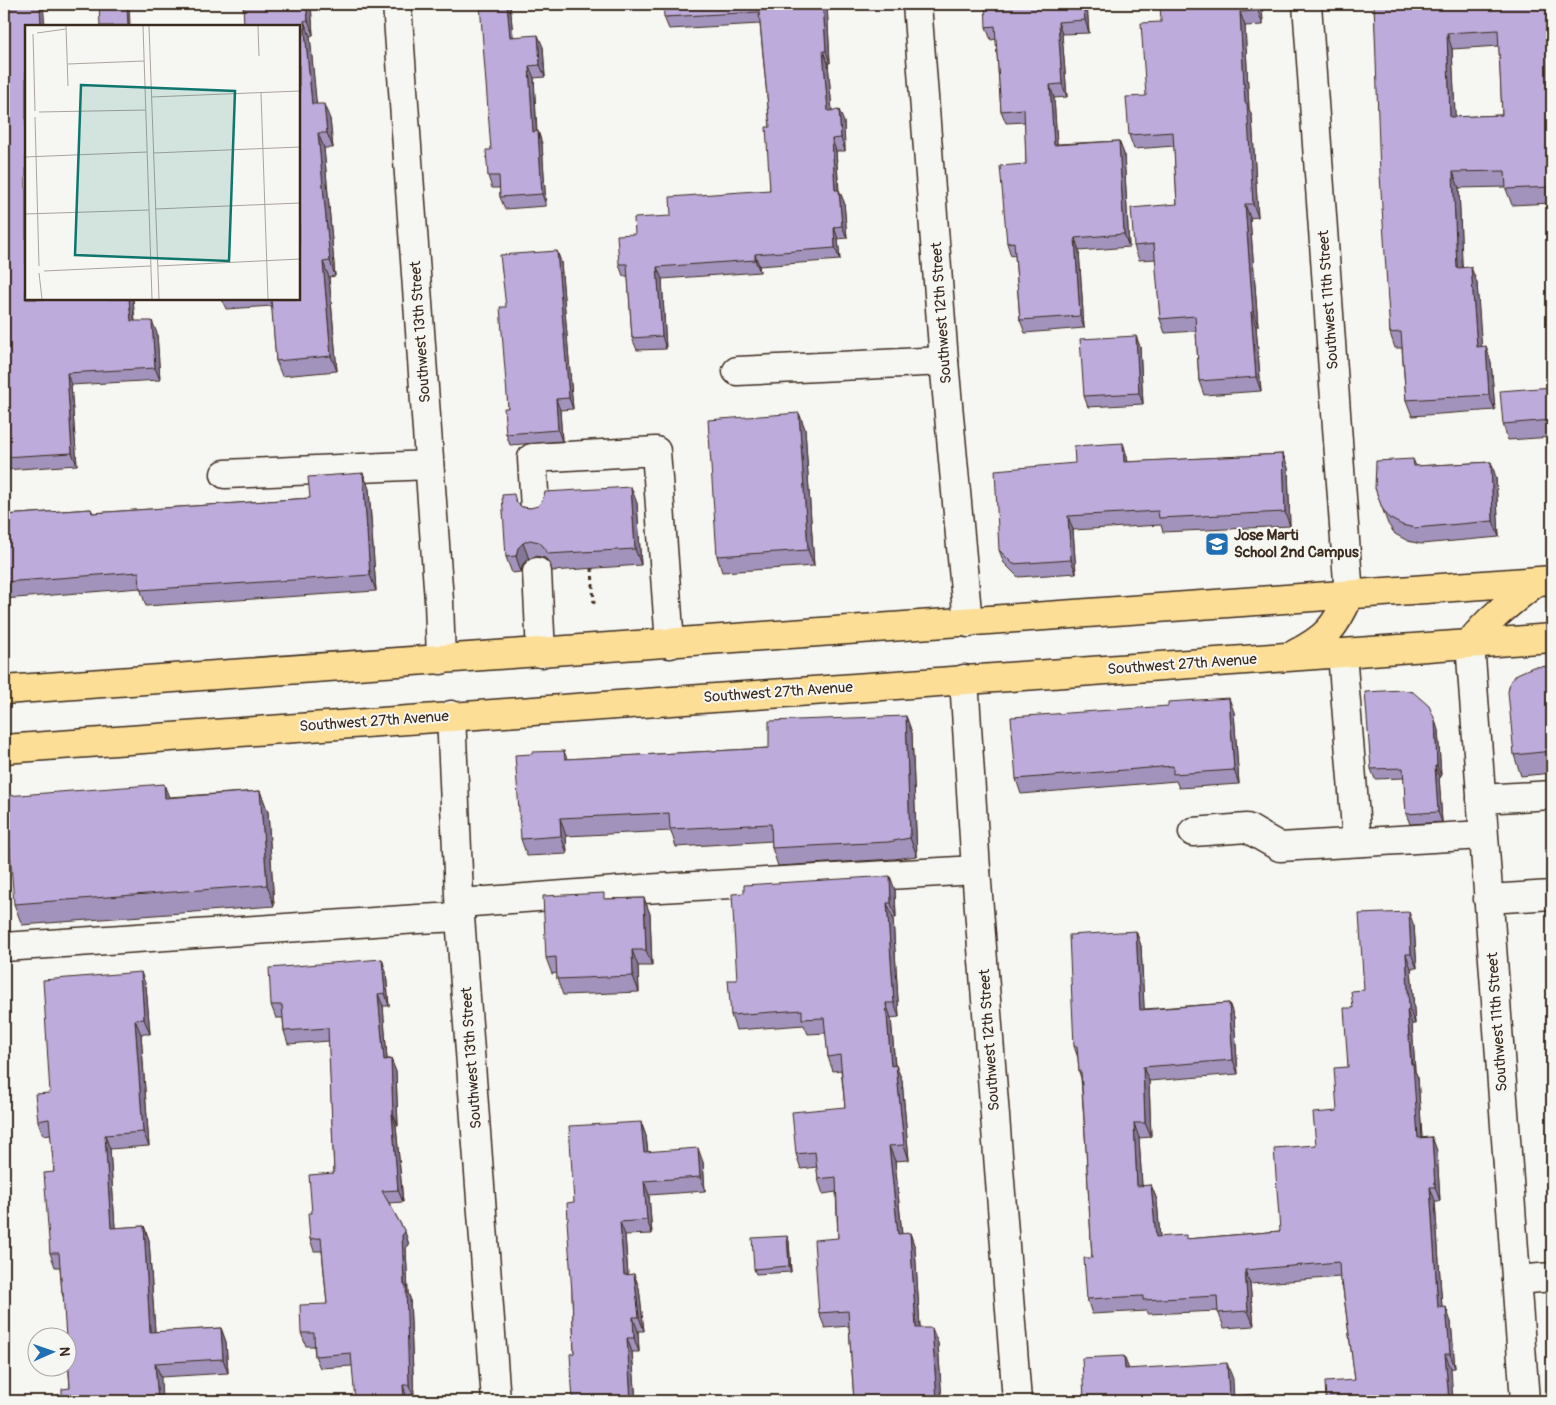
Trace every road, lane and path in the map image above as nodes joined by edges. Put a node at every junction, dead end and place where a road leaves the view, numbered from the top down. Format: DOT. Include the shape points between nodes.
graph roads {
  1 [pos="397,4"];
  2 [pos="917,4"];
  3 [pos="1307,4"];
  4 [pos="944,360"];
  5 [pos="737,371"];
  6 [pos="429,465"];
  7 [pos="225,474"];
  8 [pos="535,509"];
  9 [pos="592,568"];
  10 [pos="538,572"];
  11 [pos="1544,581"];
  12 [pos="1349,596"];
  13 [pos="594,605"];
  14 [pos="968,623"];
  15 [pos="1552,638"];
  16 [pos="1470,643"];
  17 [pos="670,644"];
  18 [pos="541,653"];
  19 [pos="1342,653"];
  20 [pos="1289,657"];
  21 [pos="441,660"];
  22 [pos="964,679"];
  23 [pos="4,690"];
  24 [pos="451,715"];
  25 [pos="4,748"];
  26 [pos="1552,795"];
  27 [pos="1481,799"];
  28 [pos="1193,832"];
  29 [pos="1483,835"];
  30 [pos="1357,842"];
  31 [pos="976,870"];
  32 [pos="1552,895"];
  33 [pos="1488,899"];
  34 [pos="460,910"];
  35 [pos="4,947"];
  36 [pos="1552,1277"];
  37 [pos="1516,1280"];
  38 [pos="496,1401"];
  39 [pos="1017,1401"];
  40 [pos="1525,1401"];
  1 -- 6 [label="street, Southwest 13th Street"];
  2 -- 4 [label="street, Southwest 12th Street"];
  3 -- 12 [label="street, Southwest 11th Street"];
  4 -- 5 [label="street"];
  4 -- 14 [label="street, Southwest 12th Street"];
  6 -- 7 [label="street"];
  6 -- 21 [label="street, Southwest 13th Street"];
  8 -- 17 [label="street" via="532,458 656,451"];
  9 -- 13 [label="path"];
  10 -- 18 [label="street"];
  11 -- 12 [label="highway"];
  11 -- 16 [label="highway" via="1497,612"];
  12 -- 14 [label="highway"];
  12 -- 20 [label="highway" via="1332,629 1316,643"];
  14 -- 17 [label="highway"];
  15 -- 16 [label="highway, Southwest 27th Avenue"];
  16 -- 19 [label="highway, Southwest 27th Avenue"];
  16 -- 27 [label="street, Southwest 11th Street"];
  17 -- 18 [label="highway"];
  18 -- 21 [label="highway"];
  19 -- 20 [label="highway, Southwest 27th Avenue"];
  19 -- 30 [label="street"];
  20 -- 22 [label="highway, Southwest 27th Avenue"];
  21 -- 23 [label="highway"];
  22 -- 24 [label="highway, Southwest 27th Avenue"];
  22 -- 31 [label="street, Southwest 12th Street"];
  24 -- 25 [label="highway, Southwest 27th Avenue"];
  24 -- 34 [label="street, Southwest 13th Street"];
  26 -- 27 [label="street"];
  27 -- 29 [label="street, Southwest 11th Street"];
  28 -- 30 [label="street" via="1247,828 1280,847"];
  29 -- 30 [label="street"];
  29 -- 33 [label="street, Southwest 11th Street"];
  31 -- 34 [label="street" via="643,889"];
  31 -- 39 [label="street, Southwest 12th Street"];
  32 -- 33 [label="street"];
  33 -- 37 [label="street, Southwest 11th Street"];
  34 -- 35 [label="street" via="418,919"];
  34 -- 38 [label="street, Southwest 13th Street"];
  36 -- 37 [label="street"];
  37 -- 40 [label="street, Southwest 11th Street"];
}
